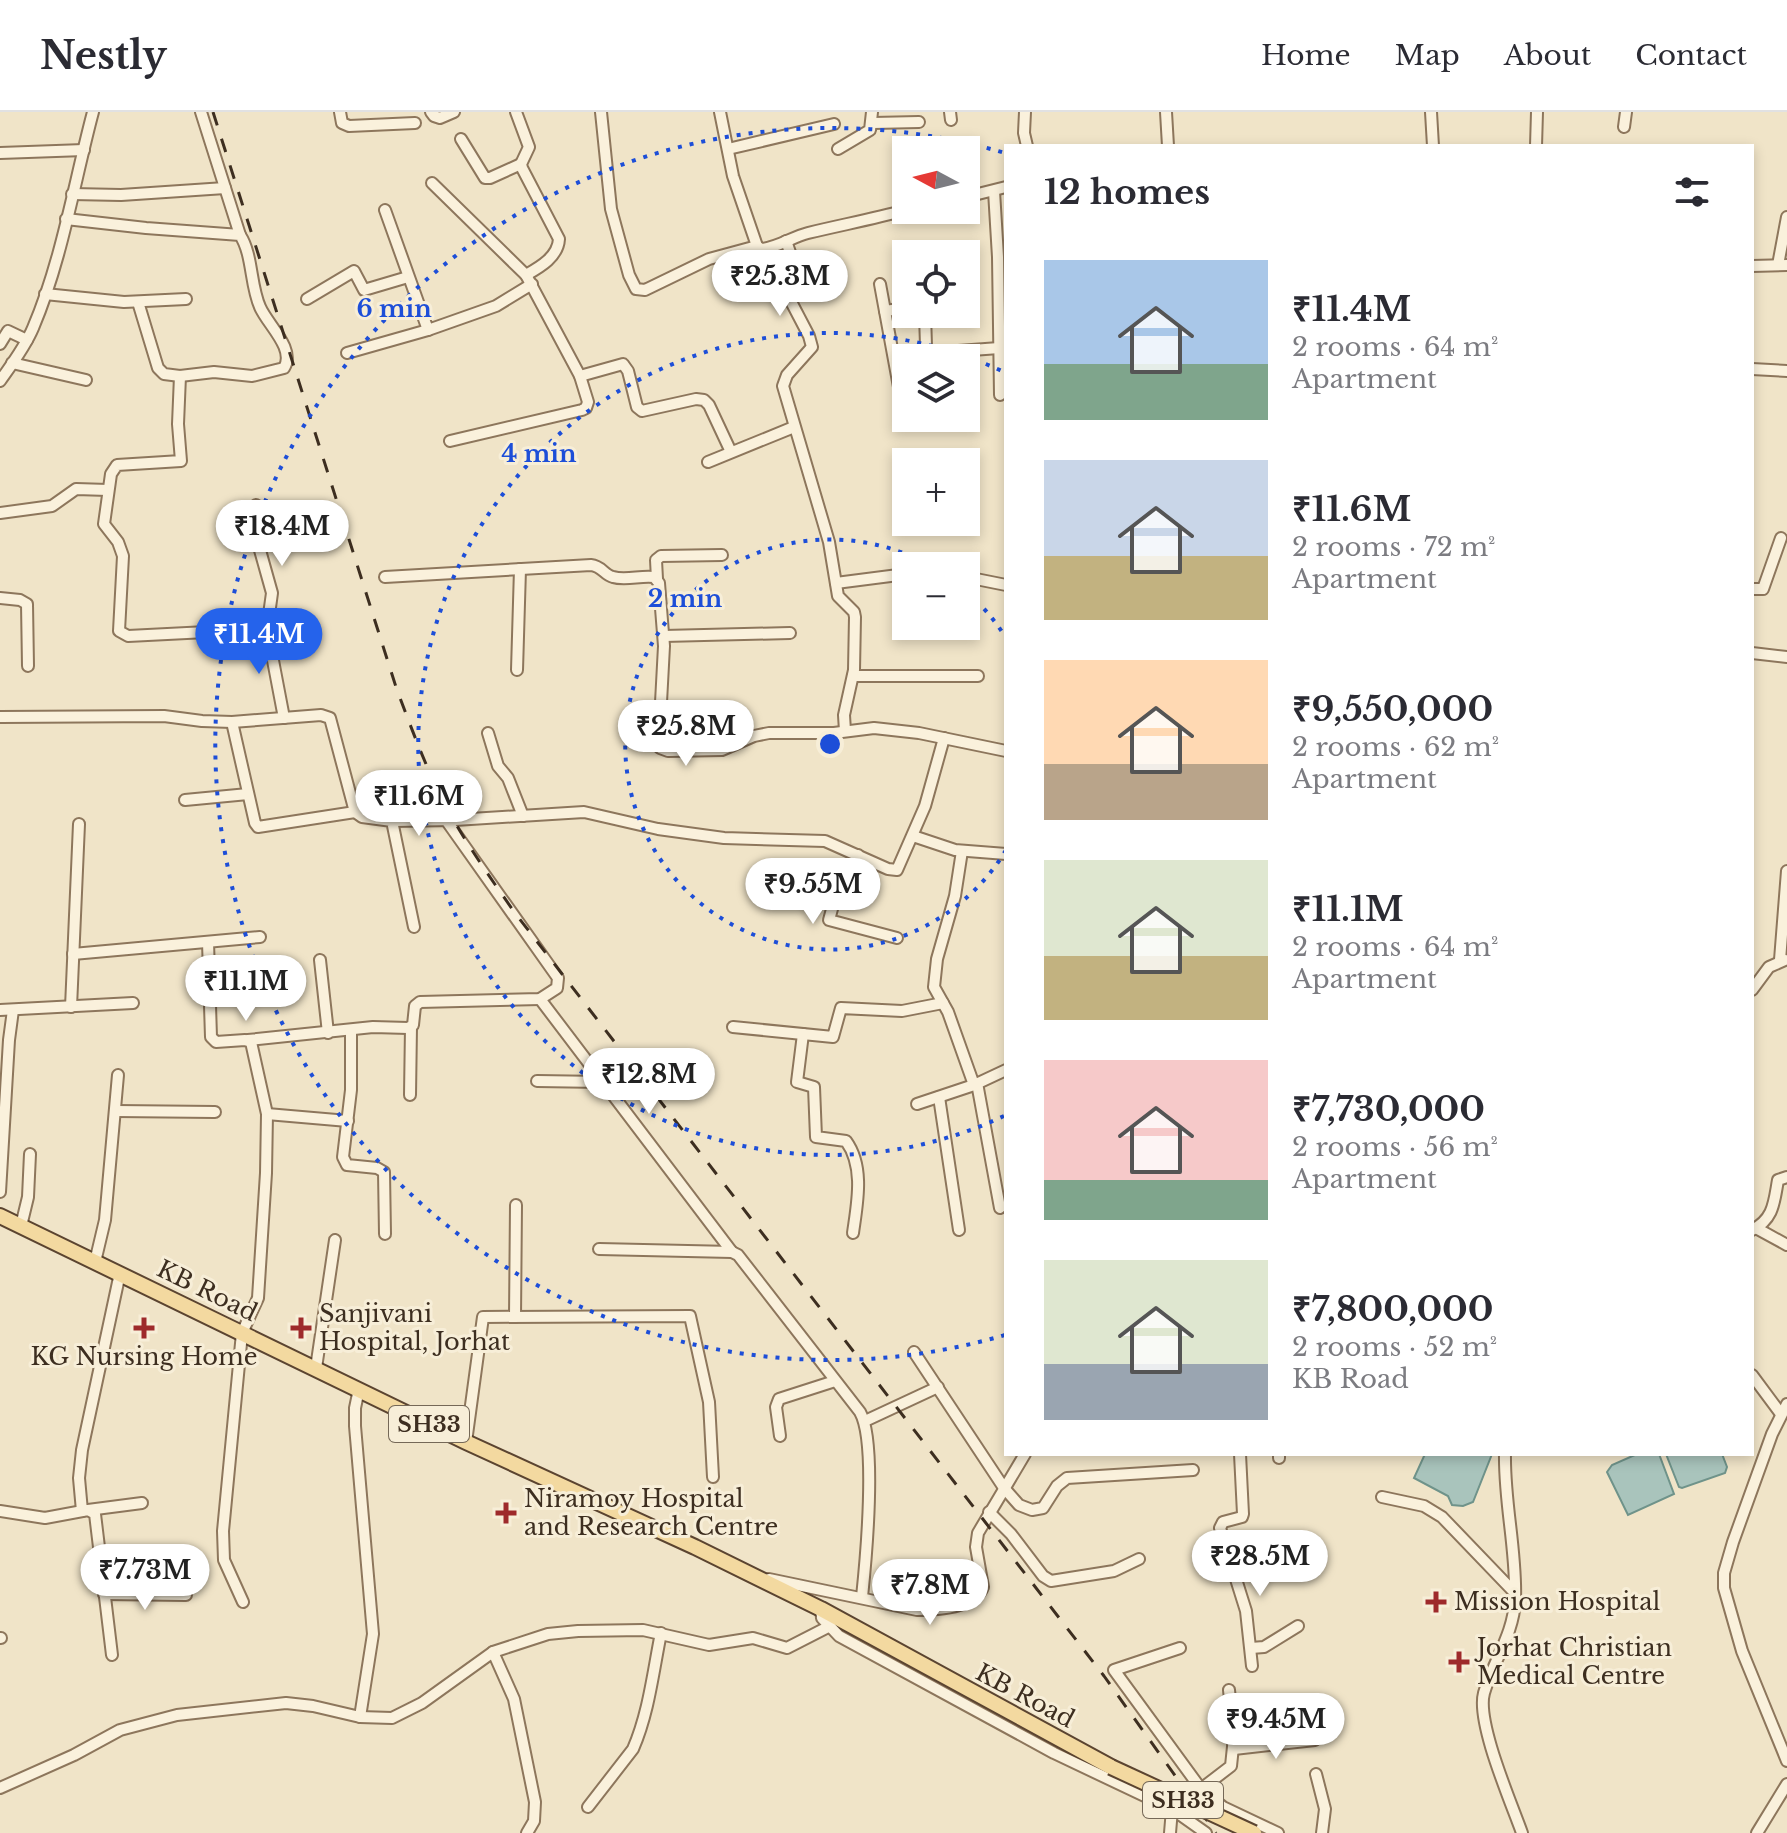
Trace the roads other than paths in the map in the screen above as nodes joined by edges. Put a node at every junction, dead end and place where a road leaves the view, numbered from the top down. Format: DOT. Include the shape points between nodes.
graph roads {
  1 [pos="93,112"];
  2 [pos="201,112"];
  3 [pos="340,112"];
  4 [pos="431,112"];
  5 [pos="454,112"];
  6 [pos="516,112"];
  7 [pos="601,112"];
  8 [pos="720,112"];
  9 [pos="1025,112"];
  10 [pos="1166,112"];
  11 [pos="1431,112"];
  12 [pos="1537,112"];
  13 [pos="1626,112"];
  14 [pos="872,118"];
  15 [pos="919,122"];
  16 [pos="415,123"];
  17 [pos="834,124"];
  18 [pos="1624,127"];
  19 [pos="461,139"];
  20 [pos="1027,144"];
  21 [pos="1168,144"];
  22 [pos="1433,144"];
  23 [pos="1536,144"];
  24 [pos="728,149"];
  25 [pos="838,149"];
  26 [pos="84,150"];
  27 [pos="0,153"];
  28 [pos="521,164"];
  29 [pos="432,183"];
  30 [pos="225,188"];
  31 [pos="1004,188"];
  32 [pos="994,191"];
  33 [pos="72,194"];
  34 [pos="980,194"];
  35 [pos="385,210"];
  36 [pos="892,214"];
  37 [pos="1787,217"];
  38 [pos="66,219"];
  39 [pos="240,235"];
  40 [pos="786,241"];
  41 [pos="757,246"];
  42 [pos="1783,265"];
  43 [pos="1754,266"];
  44 [pos="408,277"];
  45 [pos="529,280"];
  46 [pos="880,284"];
  47 [pos="45,294"];
  48 [pos="186,299"];
  49 [pos="307,299"];
  50 [pos="138,302"];
  51 [pos="892,310"];
  52 [pos="885,311"];
  53 [pos="925,328"];
  54 [pos="428,330"];
  55 [pos="27,340"];
  56 [pos="0,344"];
  57 [pos="999,348"];
  58 [pos="892,349"];
  59 [pos="347,353"];
  60 [pos="12,363"];
  61 [pos="1754,369"];
  62 [pos="1787,371"];
  63 [pos="180,376"];
  64 [pos="580,376"];
  65 [pos="86,380"];
  66 [pos="0,381"];
  67 [pos="1000,395"];
  68 [pos="794,427"];
  69 [pos="450,441"];
  70 [pos="731,452"];
  71 [pos="708,462"];
  72 [pos="108,490"];
  73 [pos="256,505"];
  74 [pos="0,513"];
  75 [pos="1781,538"];
  76 [pos="722,555"];
  77 [pos="520,569"];
  78 [pos="892,576"];
  79 [pos="385,577"];
  80 [pos="657,579"];
  81 [pos="980,580"];
  82 [pos="836,583"];
  83 [pos="1004,585"];
  84 [pos="1754,589"];
  85 [pos="0,598"];
  86 [pos="267,629"];
  87 [pos="790,633"];
  88 [pos="664,636"];
  89 [pos="1754,653"];
  90 [pos="1787,657"];
  91 [pos="28,666"];
  92 [pos="517,670"];
  93 [pos="853,676"];
  94 [pos="978,676"];
  95 [pos="0,717"];
  96 [pos="284,718"];
  97 [pos="232,722"];
  98 [pos="845,731"];
  99 [pos="488,733"];
  100 [pos="944,738"];
  101 [pos="1004,751"];
  102 [pos="248,794"];
  103 [pos="185,800"];
  104 [pos="355,812"];
  105 [pos="523,816"];
  106 [pos="446,820"];
  107 [pos="392,821"];
  108 [pos="79,824"];
  109 [pos="913,836"];
  110 [pos="962,851"];
  111 [pos="1004,854"];
  112 [pos="858,855"];
  113 [pos="1787,871"];
  114 [pos="414,927"];
  115 [pos="260,937"];
  116 [pos="897,938"];
  117 [pos="208,942"];
  118 [pos="73,954"];
  119 [pos="320,960"];
  120 [pos="1784,960"];
  121 [pos="1754,987"];
  122 [pos="540,999"];
  123 [pos="133,1003"];
  124 [pos="943,1003"];
  125 [pos="71,1007"];
  126 [pos="0,1010"];
  127 [pos="13,1010"];
  128 [pos="411,1027"];
  129 [pos="733,1027"];
  130 [pos="351,1030"];
  131 [pos="328,1033"];
  132 [pos="803,1034"];
  133 [pos="248,1040"];
  134 [pos="1004,1071"];
  135 [pos="118,1075"];
  136 [pos="537,1081"];
  137 [pos="602,1082"];
  138 [pos="975,1084"];
  139 [pos="410,1095"];
  140 [pos="939,1097"];
  141 [pos="917,1104"];
  142 [pos="116,1111"];
  143 [pos="215,1112"];
  144 [pos="267,1114"];
  145 [pos="348,1121"];
  146 [pos="30,1154"];
  147 [pos="1787,1177"];
  148 [pos="0,1192"];
  149 [pos="516,1205"];
  150 [pos="1000,1208"];
  151 [pos="0,1216"];
  152 [pos="21,1226"];
  153 [pos="1754,1229"];
  154 [pos="959,1230"];
  155 [pos="853,1233"];
  156 [pos="385,1234"];
  157 [pos="335,1240"];
  158 [pos="1787,1245"];
  159 [pos="599,1249"];
  160 [pos="732,1252"];
  161 [pos="95,1262"];
  162 [pos="120,1273"];
  163 [pos="515,1317"];
  164 [pos="242,1333"];
  165 [pos="914,1352"];
  166 [pos="316,1368"];
  167 [pos="1754,1377"];
  168 [pos="835,1381"];
  169 [pos="938,1387"];
  170 [pos="359,1389"];
  171 [pos="1784,1409"];
  172 [pos="865,1421"];
  173 [pos="780,1436"];
  174 [pos="466,1442"];
  175 [pos="1024,1456"];
  176 [pos="1240,1456"];
  177 [pos="1505,1456"];
  178 [pos="1193,1470"];
  179 [pos="713,1477"];
  180 [pos="1004,1488"];
  181 [pos="1382,1497"];
  182 [pos="142,1503"];
  183 [pos="85,1510"];
  184 [pos="0,1511"];
  185 [pos="989,1512"];
  186 [pos="1139,1559"];
  187 [pos="751,1575"];
  188 [pos="1515,1593"];
  189 [pos="104,1594"];
  190 [pos="186,1595"];
  191 [pos="862,1597"];
  192 [pos="243,1602"];
  193 [pos="821,1609"];
  194 [pos="830,1626"];
  195 [pos="1298,1626"];
  196 [pos="661,1633"];
  197 [pos="1180,1648"];
  198 [pos="1251,1648"];
  199 [pos="493,1652"];
  200 [pos="112,1655"];
  201 [pos="1252,1666"];
  202 [pos="1229,1690"];
  203 [pos="360,1717"];
  204 [pos="1315,1740"];
  205 [pos="1234,1749"];
  206 [pos="1787,1761"];
  207 [pos="1316,1774"];
  208 [pos="1787,1784"];
  209 [pos="0,1788"];
  210 [pos="1201,1789"];
  211 [pos="588,1807"];
  212 [pos="1172,1809"];
  213 [pos="527,1833"];
  214 [pos="1170,1833"];
  215 [pos="1206,1833"];
  216 [pos="1254,1833"];
  217 [pos="1278,1833"];
  218 [pos="1322,1833"];
  219 [pos="1522,1833"];
  220 [pos="1757,1833"];
  1 -- 26 [label="street"];
  2 -- 30 [label="street"];
  3 -- 16 [label="street" via="342,123 349,126"];
  4 -- 5 [label="street" via="440,118"];
  6 -- 28 [label="street" via="529,147"];
  7 -- 41 [label="street" via="609,200 636,289"];
  8 -- 24 [label="street"];
  9 -- 20 [label="street"];
  10 -- 21 [label="street"];
  11 -- 22 [label="street"];
  12 -- 23 [label="street"];
  13 -- 18 [label="street"];
  14 -- 15 [label="street"];
  14 -- 25 [label="street" via="868,132"];
  17 -- 24 [label="street"];
  19 -- 28 [label="street" via="487,179"];
  24 -- 41 [label="street"];
  26 -- 27 [label="street"];
  26 -- 33 [label="street"];
  28 -- 45 [label="street" via="559,239"];
  29 -- 45 [label="street"];
  30 -- 33 [label="street"];
  30 -- 39 [label="street"];
  31 -- 32 [label="street"];
  32 -- 34 [label="street"];
  32 -- 57 [label="street"];
  33 -- 38 [label="street"];
  35 -- 44 [label="street"];
  36 -- 40 [label="street"];
  37 -- 42 [label="street"];
  38 -- 39 [label="street"];
  38 -- 47 [label="street"];
  39 -- 63 [label="street" via="259,305 283,346 287,365 252,376"];
  40 -- 41 [label="street" via="768,249"];
  40 -- 68 [label="street" via="800,281 787,295 812,347 784,380"];
  42 -- 43 [label="street"];
  44 -- 49 [label="street" via="364,290 351,271"];
  44 -- 54 [label="street"];
  45 -- 54 [label="street" via="496,306"];
  45 -- 64 [label="street"];
  46 -- 52 [label="street"];
  47 -- 50 [label="street"];
  47 -- 55 [label="street"];
  48 -- 50 [label="street"];
  50 -- 63 [label="street" via="158,368"];
  51 -- 52 [label="street"];
  52 -- 58 [label="street"];
  53 -- 57 [label="street" via="931,353"];
  54 -- 59 [label="street"];
  55 -- 56 [label="street" via="8,331"];
  55 -- 60 [label="street"];
  57 -- 67 [label="street"];
  60 -- 65 [label="street"];
  60 -- 66 [label="street"];
  61 -- 62 [label="street"];
  63 -- 72 [label="street" via="181,461 117,465"];
  64 -- 69 [label="street" via="586,408"];
  64 -- 70 [label="street" via="623,364 642,411 704,400"];
  68 -- 70 [label="street"];
  68 -- 82 [label="street" via="825,526"];
  70 -- 71 [label="street"];
  72 -- 74 [label="street" via="76,489 52,506"];
  72 -- 86 [label="street" via="104,524 123,556 122,635"];
  73 -- 86 [label="street" via="258,543 272,593"];
  75 -- 84 [label="street" via="1763,589"];
  76 -- 80 [label="street" via="661,556 656,560"];
  77 -- 79 [label="street"];
  77 -- 80 [label="street" via="595,565 615,578"];
  77 -- 92 [label="street"];
  78 -- 82 [label="street"];
  80 -- 88 [label="street"];
  81 -- 83 [label="street"];
  82 -- 93 [label="street" via="839,600 855,617"];
  85 -- 91 [label="street" via="27,604"];
  86 -- 96 [label="street"];
  87 -- 88 [label="street"];
  88 -- 98 [label="street" via="659,740 663,750 722,750 761,734"];
  89 -- 90 [label="street"];
  93 -- 94 [label="street"];
  93 -- 98 [label="street"];
  95 -- 97 [label="street" via="164,716"];
  96 -- 97 [label="street"];
  96 -- 104 [label="street" via="330,718"];
  97 -- 102 [label="street"];
  98 -- 100 [label="street" via="896,730"];
  99 -- 105 [label="street"];
  100 -- 101 [label="street"];
  100 -- 109 [label="street"];
  102 -- 103 [label="street"];
  102 -- 104 [label="street" via="258,827"];
  104 -- 107 [label="street"];
  105 -- 106 [label="street"];
  105 -- 112 [label="street" via="584,812 724,838 825,841"];
  106 -- 107 [label="street"];
  106 -- 122 [label="street" via="558,978 557,988"];
  107 -- 114 [label="street"];
  108 -- 118 [label="street"];
  109 -- 110 [label="street"];
  109 -- 112 [label="street" via="897,870"];
  110 -- 111 [label="street"];
  110 -- 124 [label="street" via="934,980"];
  112 -- 116 [label="street" via="829,920"];
  113 -- 120 [label="street"];
  115 -- 117 [label="street"];
  117 -- 118 [label="street"];
  117 -- 133 [label="street" via="211,1037 220,1042"];
  118 -- 125 [label="street"];
  119 -- 131 [label="street"];
  120 -- 121 [label="street" via="1769,967"];
  122 -- 128 [label="street" via="420,1002"];
  122 -- 137 [label="street"];
  123 -- 125 [label="street"];
  124 -- 132 [label="street" via="902,1011 844,1007 833,1037"];
  124 -- 138 [label="street"];
  125 -- 127 [label="street"];
  126 -- 127 [label="street"];
  127 -- 148 [label="street"];
  128 -- 130 [label="street"];
  128 -- 139 [label="street"];
  129 -- 132 [label="street"];
  130 -- 131 [label="street"];
  130 -- 145 [label="street"];
  131 -- 133 [label="street"];
  132 -- 155 [label="street" via="797,1082 814,1087 816,1137 850,1146 859,1184"];
  133 -- 144 [label="street" via="254,1046"];
  134 -- 138 [label="street"];
  135 -- 142 [label="street"];
  136 -- 137 [label="street"];
  137 -- 160 [label="street"];
  138 -- 140 [label="street"];
  138 -- 150 [label="street"];
  140 -- 141 [label="street"];
  140 -- 154 [label="street"];
  142 -- 143 [label="street"];
  142 -- 161 [label="street" via="105,1220"];
  144 -- 145 [label="street"];
  144 -- 164 [label="street" via="258,1298"];
  145 -- 156 [label="street" via="344,1162 384,1172"];
  146 -- 152 [label="street"];
  147 -- 153 [label="street" via="1778,1180 1768,1219"];
  149 -- 163 [label="street"];
  151 -- 152 [label="main road, KB Road / SH33"];
  152 -- 161 [label="main road, KB Road / SH33"];
  153 -- 158 [label="street"];
  157 -- 166 [label="street"];
  159 -- 160 [label="street"];
  160 -- 168 [label="street" via="749,1266"];
  161 -- 162 [label="main road, KB Road / SH33"];
  162 -- 164 [label="main road, KB Road / SH33"];
  162 -- 183 [label="street" via="82,1450 79,1478"];
  163 -- 174 [label="street" via="487,1315 480,1321"];
  163 -- 179 [label="street" via="690,1316 709,1402"];
  164 -- 166 [label="main road, KB Road / SH33"];
  164 -- 192 [label="street" via="223,1546"];
  165 -- 169 [label="street"];
  166 -- 170 [label="main road, KB Road / SH33"];
  167 -- 171 [label="street"];
  168 -- 172 [label="street"];
  168 -- 173 [label="street" via="779,1399"];
  169 -- 172 [label="street"];
  169 -- 180 [label="street"];
  170 -- 174 [label="main road, KB Road / SH33"];
  170 -- 203 [label="street" via="355,1426 373,1634"];
  171 -- 206 [label="street" via="1728,1557 1724,1588 1742,1651"];
  172 -- 191 [label="street"];
  174 -- 187 [label="main road, KB Road / SH33"];
  175 -- 180 [label="street"];
  176 -- 198 [label="street" via="1243,1514 1220,1528 1246,1611"];
  177 -- 188 [label="street"];
  178 -- 180 [label="street" via="1067,1478 1037,1511 1019,1505"];
  180 -- 185 [label="street"];
  181 -- 188 [label="street" via="1424,1506 1442,1517"];
  182 -- 183 [label="street"];
  183 -- 184 [label="street" via="45,1518"];
  183 -- 189 [label="street" via="95,1514"];
  185 -- 186 [label="street" via="1051,1581 1114,1571"];
  185 -- 191 [label="street" via="976,1541 983,1578 977,1598 917,1610"];
  187 -- 191 [label="street"];
  187 -- 193 [label="main road, KB Road / SH33"];
  188 -- 219 [label="street" via="1514,1614 1482,1705"];
  189 -- 190 [label="street"];
  189 -- 200 [label="street"];
  193 -- 194 [label="street"];
  193 -- 216 [label="main road, KB Road / SH33, bridge" via="1111,1767"];
  194 -- 196 [label="street" via="787,1648 753,1638 709,1645"];
  194 -- 212 [label="street" via="839,1636 1054,1753"];
  195 -- 198 [label="street" via="1264,1647"];
  196 -- 199 [label="street" via="562,1632"];
  196 -- 211 [label="street" via="638,1738"];
  197 -- 210 [label="street" via="1114,1670"];
  198 -- 201 [label="street"];
  199 -- 203 [label="street" via="400,1715"];
  199 -- 213 [label="street" via="514,1699 535,1802"];
  202 -- 205 [label="street"];
  203 -- 209 [label="street" via="286,1703 165,1718 120,1730"];
  204 -- 205 [label="street"];
  205 -- 210 [label="street" via="1229,1770"];
  207 -- 218 [label="street" via="1325,1809"];
  208 -- 220 [label="street"];
  210 -- 217 [label="street" via="1223,1807"];
  212 -- 214 [label="street"];
  212 -- 215 [label="street"];
}
